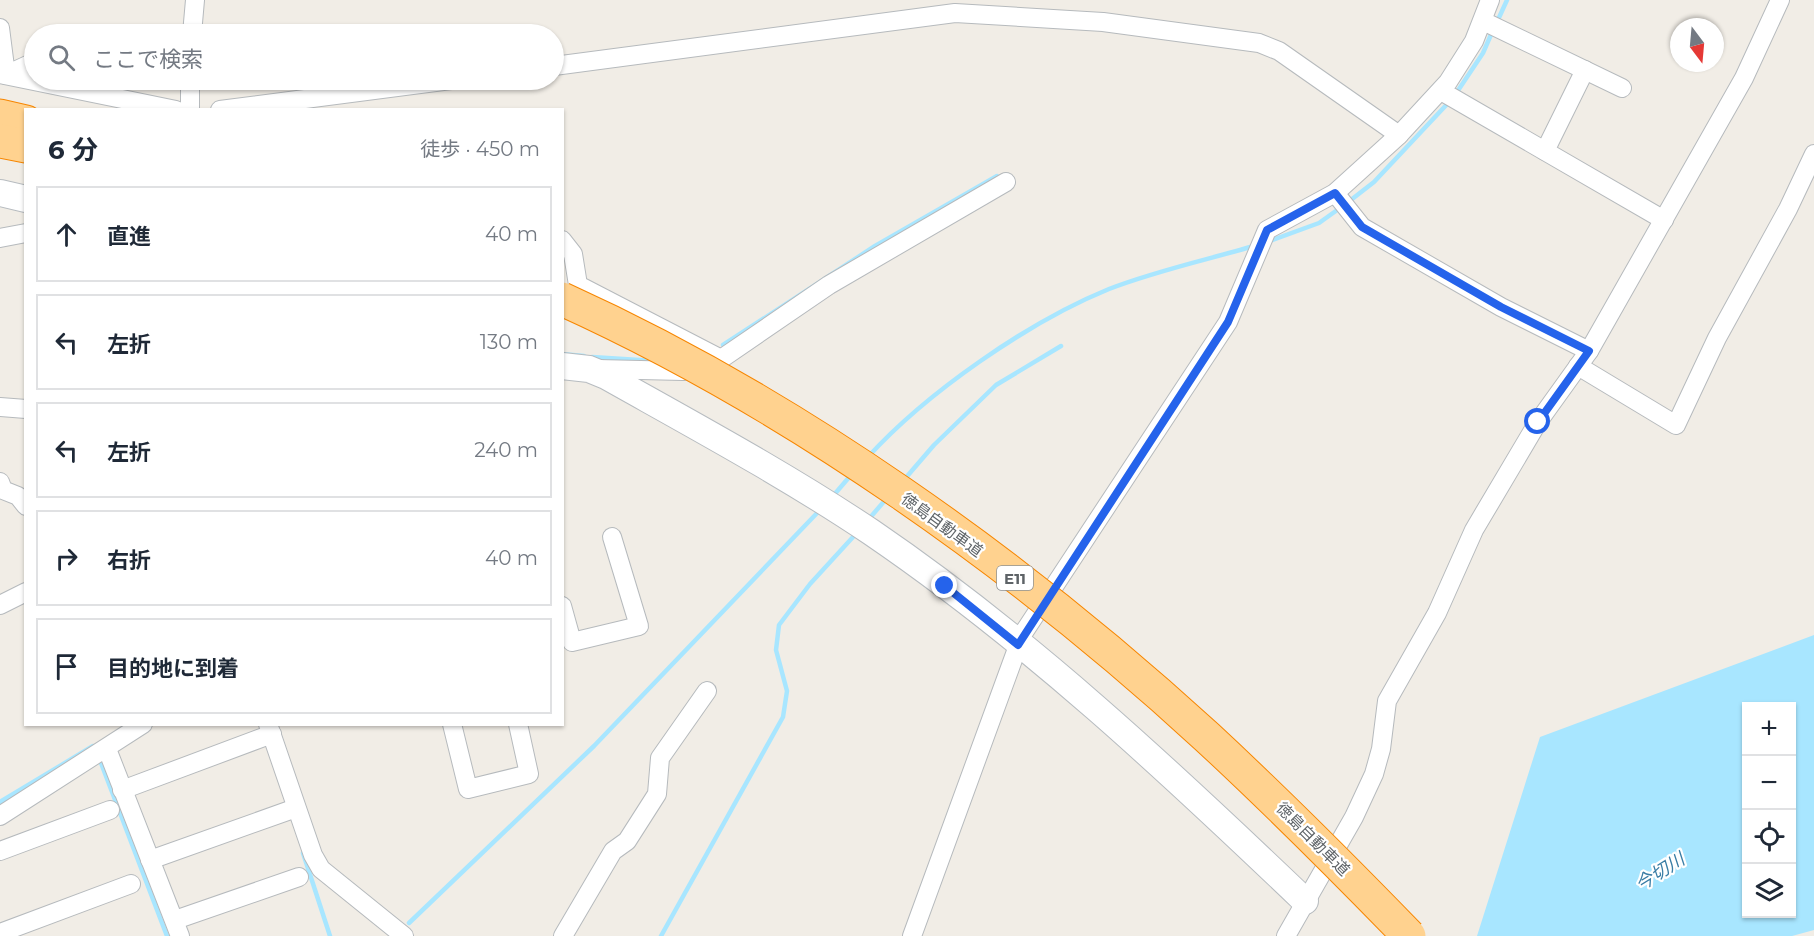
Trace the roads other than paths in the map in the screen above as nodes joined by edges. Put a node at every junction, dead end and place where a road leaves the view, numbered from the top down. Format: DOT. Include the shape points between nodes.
graph roads {
  1 [pos="195,0"];
  2 [pos="1490,0"];
  3 [pos="1780,0"];
  4 [pos="1483,21"];
  5 [pos="193,24"];
  6 [pos="0,28"];
  7 [pos="564,65"];
  8 [pos="24,66"];
  9 [pos="1586,70"];
  10 [pos="3,75"];
  11 [pos="24,79"];
  12 [pos="1622,88"];
  13 [pos="77,90"];
  14 [pos="190,90"];
  15 [pos="374,90"];
  16 [pos="1440,91"];
  17 [pos="166,108"];
  18 [pos="190,108"];
  19 [pos="235,108"];
  20 [pos="0,116"];
  21 [pos="24,122"];
  22 [pos="1399,135"];
  23 [pos="0,141"];
  24 [pos="24,147"];
  25 [pos="1545,151"];
  26 [pos="1814,154"];
  27 [pos="1006,182"];
  28 [pos="0,193"];
  29 [pos="24,199"];
  30 [pos="1342,203"];
  31 [pos="1664,220"];
  32 [pos="24,233"];
  33 [pos="0,238"];
  34 [pos="564,243"];
  35 [pos="564,300"];
  36 [pos="1589,351"];
  37 [pos="721,358"];
  38 [pos="564,366"];
  39 [pos="1578,366"];
  40 [pos="589,369"];
  41 [pos="0,407"];
  42 [pos="24,409"];
  43 [pos="0,482"];
  44 [pos="24,504"];
  45 [pos="612,537"];
  46 [pos="24,593"];
  47 [pos="0,605"];
  48 [pos="564,614"];
  49 [pos="1018,645"];
  50 [pos="707,692"];
  51 [pos="140,726"];
  52 [pos="452,726"];
  53 [pos="518,726"];
  54 [pos="270,729"];
  55 [pos="107,749"];
  56 [pos="122,790"];
  57 [pos="296,808"];
  58 [pos="110,810"];
  59 [pos="0,816"];
  60 [pos="0,850"];
  61 [pos="150,860"];
  62 [pos="299,877"];
  63 [pos="131,884"];
  64 [pos="1305,901"];
  65 [pos="177,928"];
  66 [pos="0,935"];
  67 [pos="404,936"];
  68 [pos="563,936"];
  69 [pos="912,936"];
  70 [pos="1286,936"];
  71 [pos="1409,936"];
  1 -- 5 [label="street"];
  2 -- 4 [label="street"];
  3 -- 31 [label="street" via="1744,78"];
  4 -- 9 [label="street"];
  4 -- 16 [label="street"];
  6 -- 10 [label="street"];
  7 -- 22 [label="street" via="955,12 1031,15 1259,43 1279,51"];
  8 -- 10 [label="street"];
  9 -- 12 [label="street"];
  9 -- 25 [label="street"];
  10 -- 11 [label="street"];
  13 -- 17 [label="street"];
  14 -- 18 [label="street"];
  15 -- 19 [label="street"];
  16 -- 22 [label="street"];
  16 -- 25 [label="street"];
  20 -- 21 [label="highway"];
  22 -- 30 [label="street"];
  23 -- 24 [label="highway"];
  25 -- 31 [label="street"];
  26 -- 39 [label="street" via="1676,425"];
  27 -- 37 [label="street" via="829,285"];
  28 -- 29 [label="street"];
  30 -- 36 [label="street" via="1362,227 1501,307"];
  30 -- 49 [label="street" via="1267,230 1228,322"];
  31 -- 36 [label="street"];
  32 -- 33 [label="street"];
  34 -- 37 [label="street" via="573,254 578,285"];
  35 -- 71 [label="highway, 徳島自動車道 / E11, bridge" via="727,383 936,518 1022,583 1205,735"];
  36 -- 39 [label="street"];
  37 -- 40 [label="street" via="683,371"];
  38 -- 40 [label="street"];
  39 -- 64 [label="street" via="1538,422 1474,530 1437,613 1387,701 1374,774"];
  40 -- 49 [label="street" via="784,477 861,526"];
  41 -- 42 [label="street"];
  43 -- 44 [label="street" via="3,490 18,496"];
  45 -- 48 [label="street" via="639,626 572,642"];
  46 -- 47 [label="street"];
  49 -- 64 [label="street" via="1158,760"];
  49 -- 69 [label="street"];
  50 -- 68 [label="street" via="660,758 657,795 627,841 613,851"];
  51 -- 55 [label="street"];
  52 -- 53 [label="street" via="468,789 529,774"];
  54 -- 56 [label="street"];
  54 -- 57 [label="street"];
  55 -- 56 [label="street"];
  55 -- 59 [label="street"];
  56 -- 61 [label="street"];
  57 -- 61 [label="street"];
  57 -- 67 [label="street" via="312,855 321,869"];
  58 -- 60 [label="street"];
  61 -- 65 [label="street"];
  62 -- 65 [label="street"];
  63 -- 66 [label="street"];
  64 -- 70 [label="street"];
}
